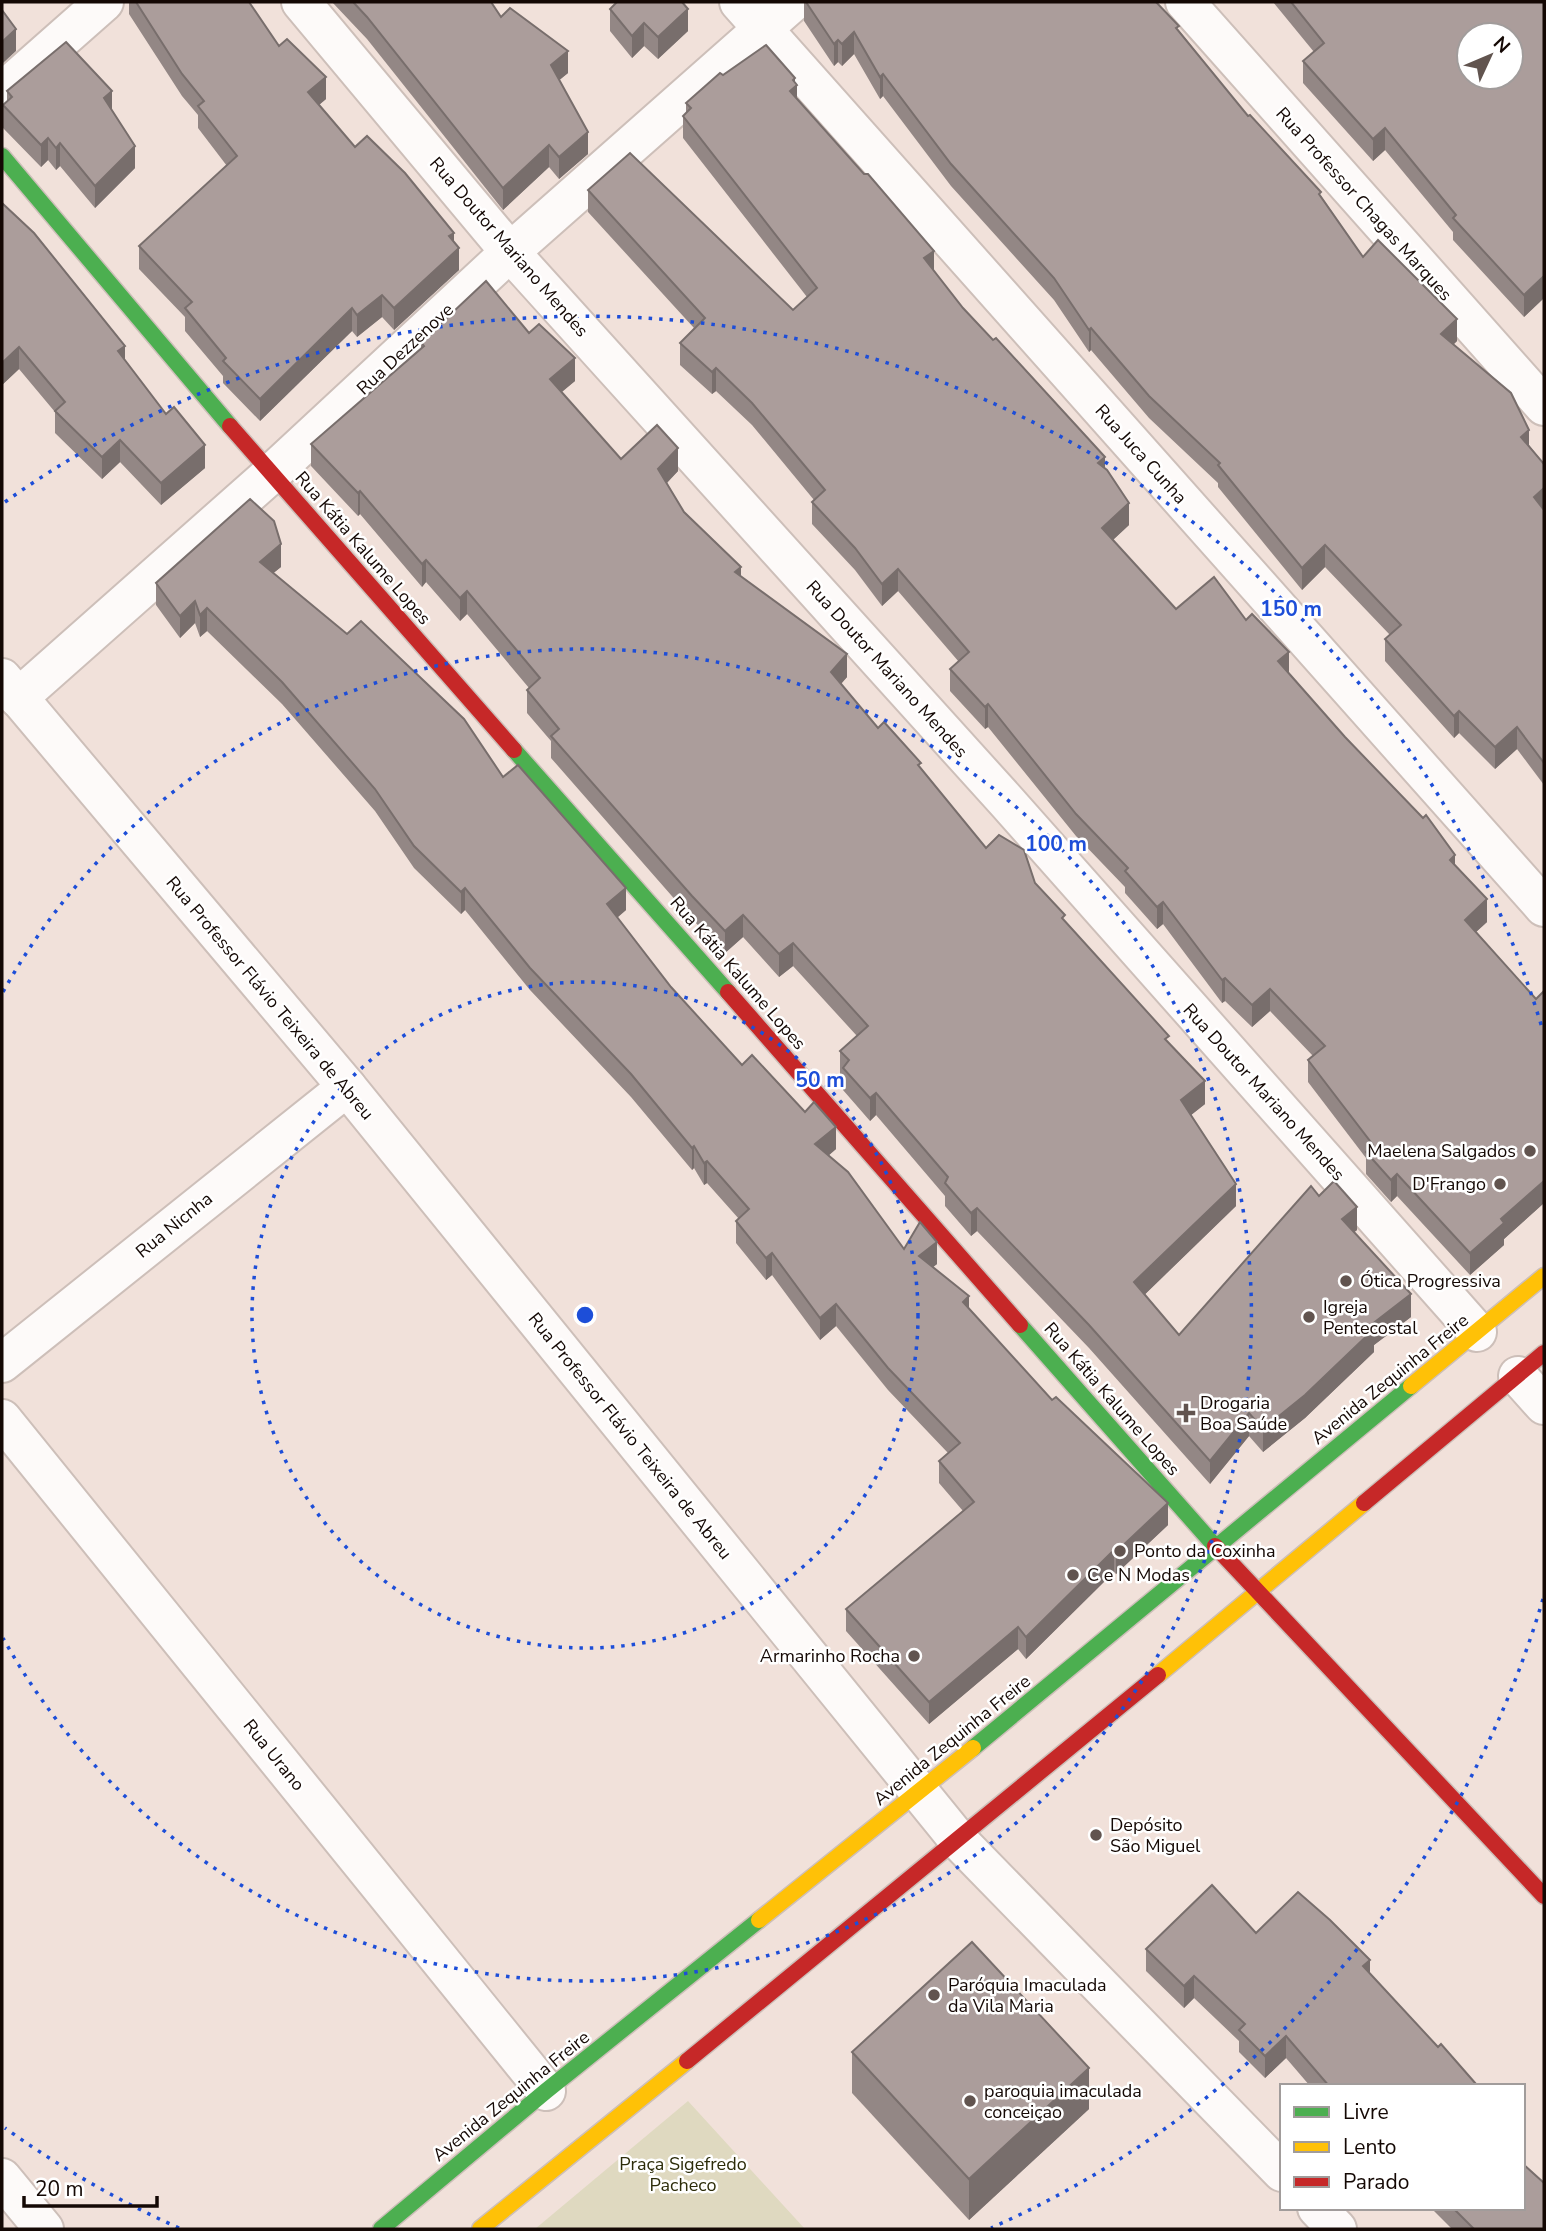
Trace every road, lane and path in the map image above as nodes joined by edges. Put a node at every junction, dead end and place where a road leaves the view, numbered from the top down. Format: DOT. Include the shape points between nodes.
graph roads {
  1 [pos="104,2"];
  2 [pos="301,2"];
  3 [pos="793,2"];
  4 [pos="1185,2"];
  5 [pos="751,16"];
  6 [pos="2,92"];
  7 [pos="2,156"];
  8 [pos="510,252"];
  9 [pos="1544,407"];
  10 [pos="271,474"];
  11 [pos="10,688"];
  12 [pos="1544,907"];
  13 [pos="347,1087"];
  14 [pos="1544,1276"];
  15 [pos="1477,1332"];
  16 [pos="2,1363"];
  17 [pos="1531,1365"];
  18 [pos="1544,1405"];
  19 [pos="2,1419"];
  20 [pos="1216,1547"];
  21 [pos="1259,1591"];
  22 [pos="919,1792"];
  23 [pos="958,1841"];
  24 [pos="1544,1896"];
  25 [pos="546,2091"];
  26 [pos="1280,2170"];
  27 [pos="2,2178"];
  28 [pos="1319,2210"];
  29 [pos="44,2229"];
  30 [pos="381,2229"];
  31 [pos="480,2229"];
  32 [pos="1337,2229"];
  1 -- 6 [label="street"];
  2 -- 8 [label="street, Rua Doutor Mariano Mendes"];
  3 -- 5 [label="street, Rua Dezzenove"];
  4 -- 9 [label="street, Rua Professor Chagas Marques"];
  5 -- 8 [label="street, Rua Dezzenove"];
  5 -- 12 [label="street, Rua Juca Cunha"];
  7 -- 10 [label="main road, Rua Kátia Kalume Lopes"];
  8 -- 10 [label="street, Rua Dezzenove"];
  8 -- 15 [label="street, Rua Doutor Mariano Mendes"];
  10 -- 11 [label="street, Rua Dezzenove"];
  10 -- 20 [label="main road, Rua Kátia Kalume Lopes"];
  11 -- 13 [label="street, Rua Professor Flávio Teixeira de Abreu"];
  13 -- 16 [label="street, Rua Nicnha"];
  13 -- 22 [label="street, Rua Professor Flávio Teixeira de Abreu"];
  14 -- 15 [label="main road, Avenida Zequinha Freire"];
  15 -- 20 [label="main road, Avenida Zequinha Freire"];
  17 -- 18 [label="street"];
  17 -- 21 [label="main road"];
  19 -- 25 [label="street, Rua Urano"];
  20 -- 21 [label="main road, Rua Kátia Kalume Lopes"];
  20 -- 22 [label="main road, Avenida Zequinha Freire"];
  21 -- 23 [label="main road"];
  21 -- 24 [label="main road, Rua Kátia Kalume Lopes"];
  22 -- 23 [label="street, Rua Professor Flávio Teixeira de Abreu"];
  22 -- 25 [label="main road, Avenida Zequinha Freire"];
  23 -- 26 [label="street, Rua Professor Flávio Teixeira de Abreu"];
  23 -- 31 [label="main road"];
  25 -- 30 [label="main road, Avenida Zequinha Freire"];
  27 -- 29 [label="street"];
  28 -- 32 [label="street"];
}
